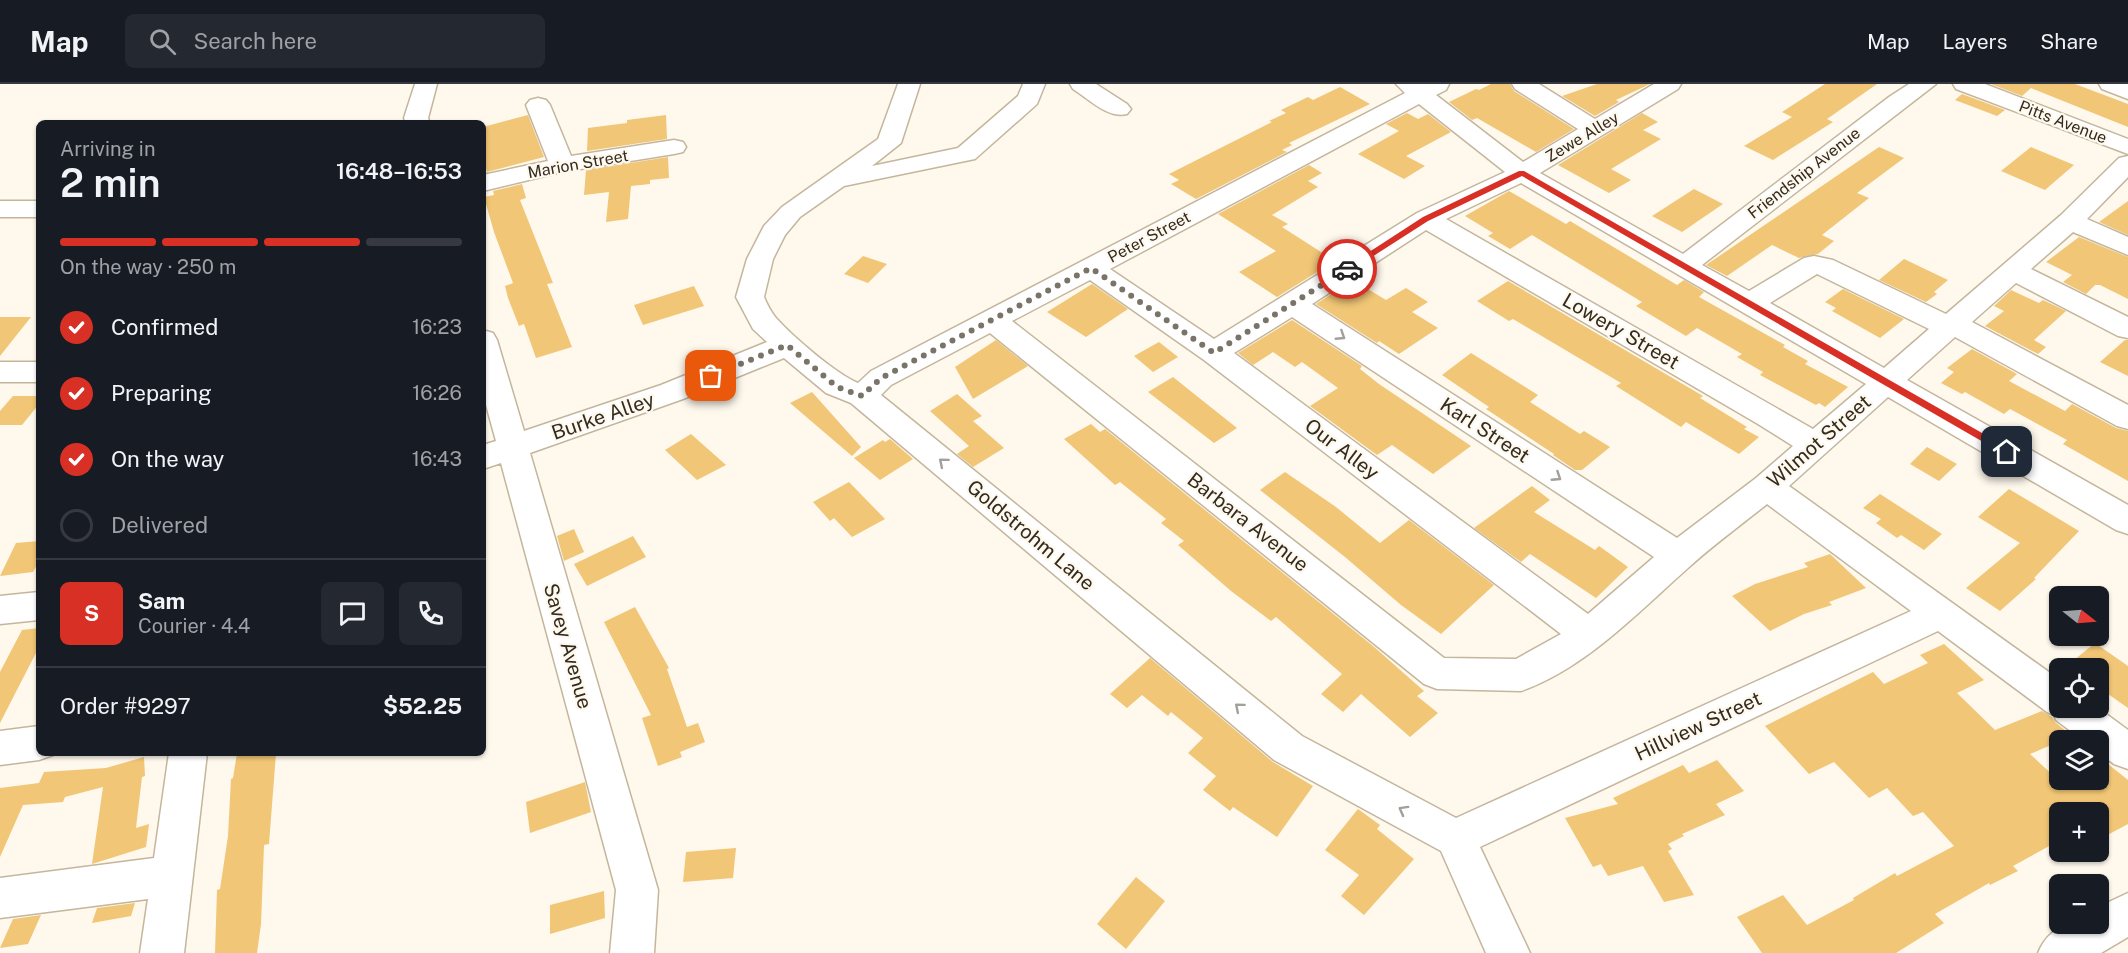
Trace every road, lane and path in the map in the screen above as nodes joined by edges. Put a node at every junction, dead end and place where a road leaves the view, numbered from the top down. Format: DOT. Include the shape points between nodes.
graph roads {
  1 [pos="426,84"];
  2 [pos="909,84"];
  3 [pos="1034,84"];
  4 [pos="1081,84"];
  5 [pos="1523,84"];
  6 [pos="1670,84"];
  7 [pos="1925,84"];
  8 [pos="1964,84"];
  9 [pos="2110,84"];
  10 [pos="1422,87"];
  11 [pos="2128,92"];
  12 [pos="538,105"];
  13 [pos="1119,109"];
  14 [pos="417,120"];
  15 [pos="1594,129"];
  16 [pos="674,147"];
  17 [pos="562,165"];
  18 [pos="2125,166"];
  19 [pos="1522,173"];
  20 [pos="486,182"];
  21 [pos="837,182"];
  22 [pos="0,209"];
  23 [pos="36,209"];
  24 [pos="1426,219"];
  25 [pos="2070,221"];
  26 [pos="2128,247"];
  27 [pos="1684,265"];
  28 [pos="1091,268"];
  29 [pos="2013,271"];
  30 [pos="1750,303"];
  31 [pos="1293,304"];
  32 [pos="993,320"];
  33 [pos="1951,326"];
  34 [pos="2128,329"];
  35 [pos="787,345"];
  36 [pos="1214,353"];
  37 [pos="486,362"];
  38 [pos="0,372"];
  39 [pos="36,372"];
  40 [pos="1886,382"];
  41 [pos="862,396"];
  42 [pos="2128,418"];
  43 [pos="1814,445"];
  44 [pos="498,452"];
  45 [pos="1767,487"];
  46 [pos="2128,521"];
  47 [pos="1678,556"];
  48 [pos="36,606"];
  49 [pos="0,610"];
  50 [pos="1940,614"];
  51 [pos="1589,634"];
  52 [pos="1521,675"];
  53 [pos="2049,693"];
  54 [pos="2082,718"];
  55 [pos="36,743"];
  56 [pos="0,748"];
  57 [pos="2128,752"];
  58 [pos="188,756"];
  59 [pos="1455,838"];
  60 [pos="172,876"];
  61 [pos="0,898"];
  62 [pos="2128,914"];
  63 [pos="162,953"];
  64 [pos="632,953"];
  65 [pos="1508,953"];
  66 [pos="2060,953"];
  1 -- 14 [label="street"];
  2 -- 21 [label="street, Goldstrohm Lane" via="889,143"];
  3 -- 21 [label="street" via="1029,99 966,154"];
  4 -- 13 [label="street"];
  5 -- 15 [label="street"];
  6 -- 15 [label="street, Zewe Alley"];
  7 -- 27 [label="street, Friendship Avenue"];
  8 -- 18 [label="street, Pitts Avenue"];
  9 -- 11 [label="street"];
  10 -- 19 [label="street"];
  10 -- 28 [label="street, Peter Street"];
  12 -- 17 [label="street"];
  15 -- 19 [label="street, Zewe Alley"];
  16 -- 17 [label="street, Marion Street"];
  17 -- 20 [label="street, Marion Street"];
  18 -- 25 [label="street, Wilmot Street"];
  19 -- 24 [label="street, Zewe Alley"];
  19 -- 27 [label="street"];
  21 -- 35 [label="street, Goldstrohm Lane" via="791,212 773,232 760,259 750,297 763,322"];
  22 -- 23 [label="street"];
  24 -- 31 [label="street, Zewe Alley"];
  24 -- 43 [label="street, Lowery Street"];
  25 -- 26 [label="street"];
  25 -- 29 [label="street, Wilmot Street"];
  27 -- 30 [label="street"];
  28 -- 32 [label="street, Peter Street"];
  28 -- 36 [label="street, Our Alley"];
  29 -- 33 [label="street, Wilmot Street"];
  29 -- 34 [label="street"];
  30 -- 33 [label="street" via="1814,264"];
  30 -- 40 [label="street"];
  31 -- 36 [label="street, Zewe Alley"];
  31 -- 47 [label="street, Karl Street, one-way"];
  32 -- 41 [label="street, Peter Street" via="881,378"];
  32 -- 52 [label="street, Barbara Avenue" via="1437,673"];
  33 -- 40 [label="street, Wilmot Street"];
  33 -- 42 [label="street"];
  35 -- 41 [label="street, Goldstrohm Lane" via="837,387"];
  35 -- 44 [label="street, Burke Alley" via="672,392"];
  36 -- 51 [label="street, Our Alley"];
  37 -- 44 [label="street, Savey Avenue"];
  38 -- 39 [label="street"];
  40 -- 43 [label="street, Wilmot Street"];
  40 -- 46 [label="street"];
  59 -- 41 [label="street, Goldstrohm Lane, one-way" via="1288,748"];
  43 -- 45 [label="street, Wilmot Street"];
  44 -- 64 [label="street, Savey Avenue" via="637,890"];
  45 -- 47 [label="street, Wilmot Street"];
  45 -- 50 [label="street"];
  47 -- 51 [label="street, Wilmot Street"];
  48 -- 49 [label="street"];
  50 -- 53 [label="street"];
  50 -- 59 [label="street, Hillview Street"];
  51 -- 52 [label="street, Wilmot Street"];
  54 -- 57 [label="street"];
  55 -- 56 [label="street"];
  58 -- 60 [label="street"];
  59 -- 65 [label="street"];
  60 -- 61 [label="street"];
  60 -- 63 [label="street"];
  62 -- 66 [label="street"];
}
